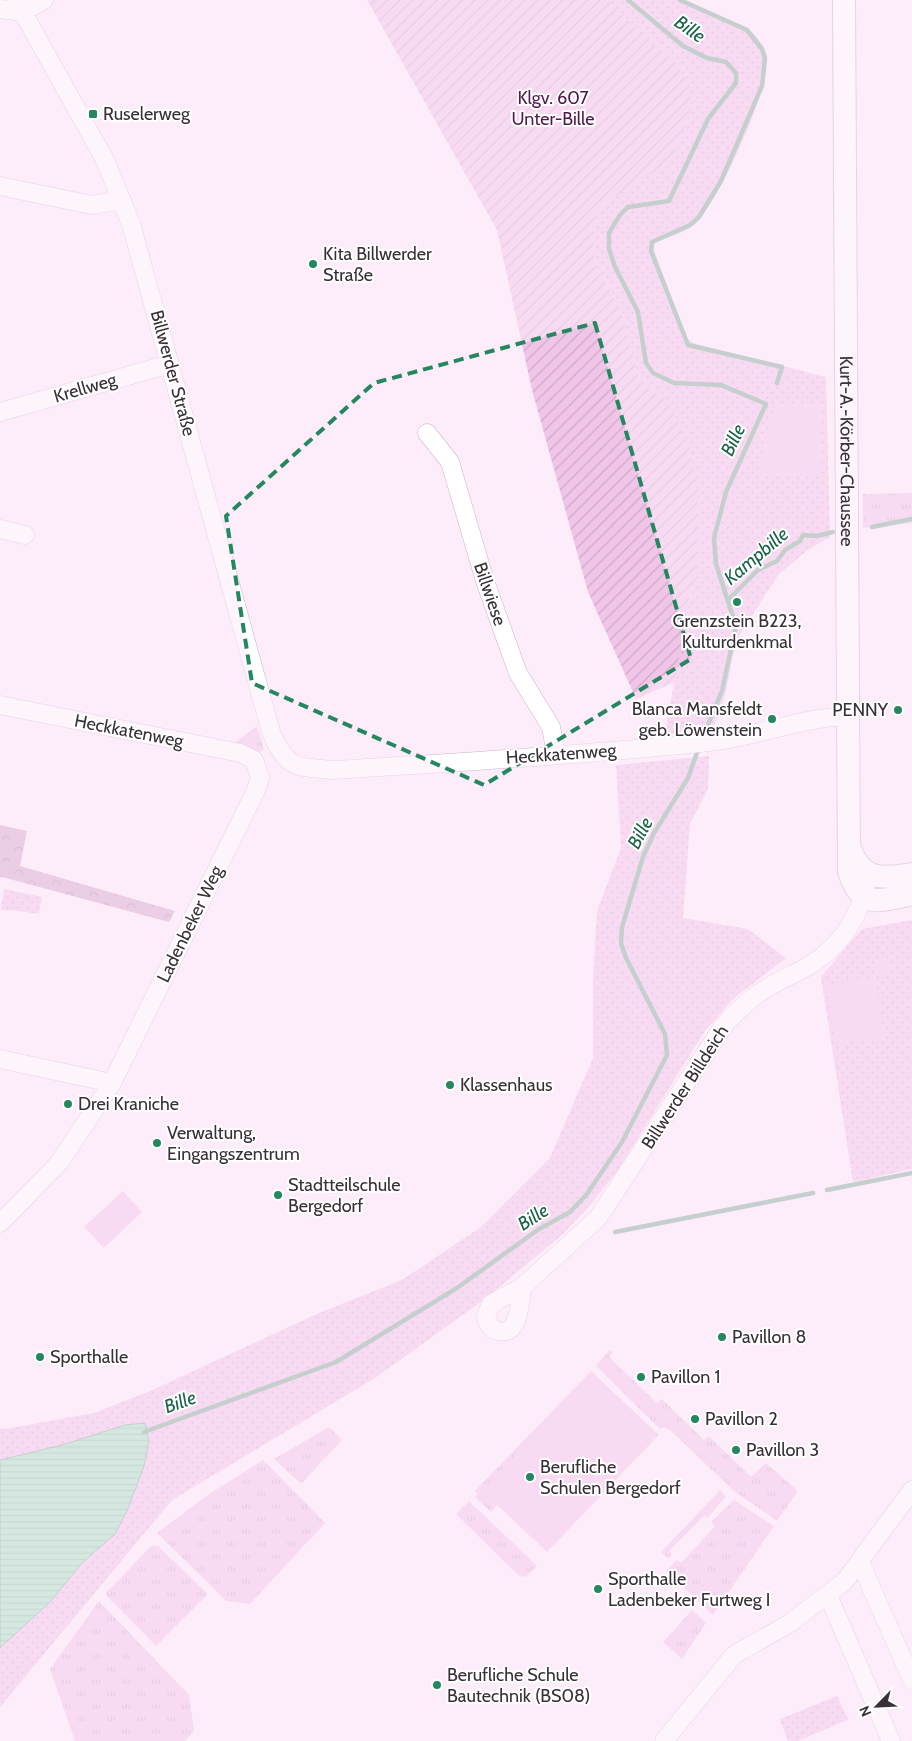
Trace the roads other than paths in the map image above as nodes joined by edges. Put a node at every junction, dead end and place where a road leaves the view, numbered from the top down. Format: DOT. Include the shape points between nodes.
graph roads {
  1 [pos="44,0"];
  2 [pos="844,0"];
  3 [pos="19,6"];
  4 [pos="0,9"];
  5 [pos="0,186"];
  6 [pos="122,200"];
  7 [pos="170,364"];
  8 [pos="0,412"];
  9 [pos="427,433"];
  10 [pos="0,529"];
  11 [pos="25,535"];
  12 [pos="0,705"];
  13 [pos="847,716"];
  14 [pos="280,751"];
  15 [pos="556,754"];
  16 [pos="256,763"];
  17 [pos="847,840"];
  18 [pos="868,874"];
  19 [pos="912,874"];
  20 [pos="912,894"];
  21 [pos="863,897"];
  22 [pos="0,1059"];
  23 [pos="112,1083"];
  24 [pos="0,1223"];
  25 [pos="522,1287"];
  26 [pos="912,1490"];
  27 [pos="860,1562"];
  28 [pos="828,1595"];
  29 [pos="912,1680"];
  30 [pos="664,1741"];
  31 [pos="890,1741"];
  1 -- 3 [label="street"];
  2 -- 13 [label="main road, Kurt-A.-Körber-Chaussee" via="849,512"];
  3 -- 4 [label="street"];
  3 -- 6 [label="street, Billwerder Straße" via="105,160"];
  5 -- 6 [label="street" via="92,205"];
  6 -- 7 [label="street, Billwerder Straße"];
  7 -- 8 [label="street, Krellweg"];
  7 -- 14 [label="street, Billwerder Straße" via="272,732"];
  9 -- 15 [label="street, Billwiese" via="450,462 484,580 518,674 551,727"];
  10 -- 11 [label="street"];
  12 -- 16 [label="street, Heckkatenweg" via="240,753"];
  13 -- 15 [label="street, Heckkatenweg" via="712,742"];
  13 -- 17 [label="main road, Kurt-A.-Körber-Chaussee"];
  14 -- 15 [label="street, Heckkatenweg" via="298,766 334,770"];
  16 -- 23 [label="street, Ladenbeker Weg" via="260,777 256,790"];
  17 -- 18 [label="main road" via="855,860"];
  17 -- 21 [label="main road, Kurt-A.-Körber-Chaussee" via="852,883"];
  18 -- 19 [label="main road" via="891,878"];
  18 -- 21 [label="street, Billwerder Billdeich"];
  20 -- 21 [label="main road" via="875,901"];
  21 -- 25 [label="street, Billwerder Billdeich" via="851,926 836,945 805,968 759,992 724,1025 598,1218"];
  22 -- 23 [label="street"];
  23 -- 24 [label="street, Ladenbeker Weg" via="59,1162"];
  26 -- 27 [label="street"];
  27 -- 28 [label="street"];
  27 -- 29 [label="street"];
  28 -- 30 [label="street" via="790,1623 734,1655"];
  28 -- 31 [label="street"];
}
